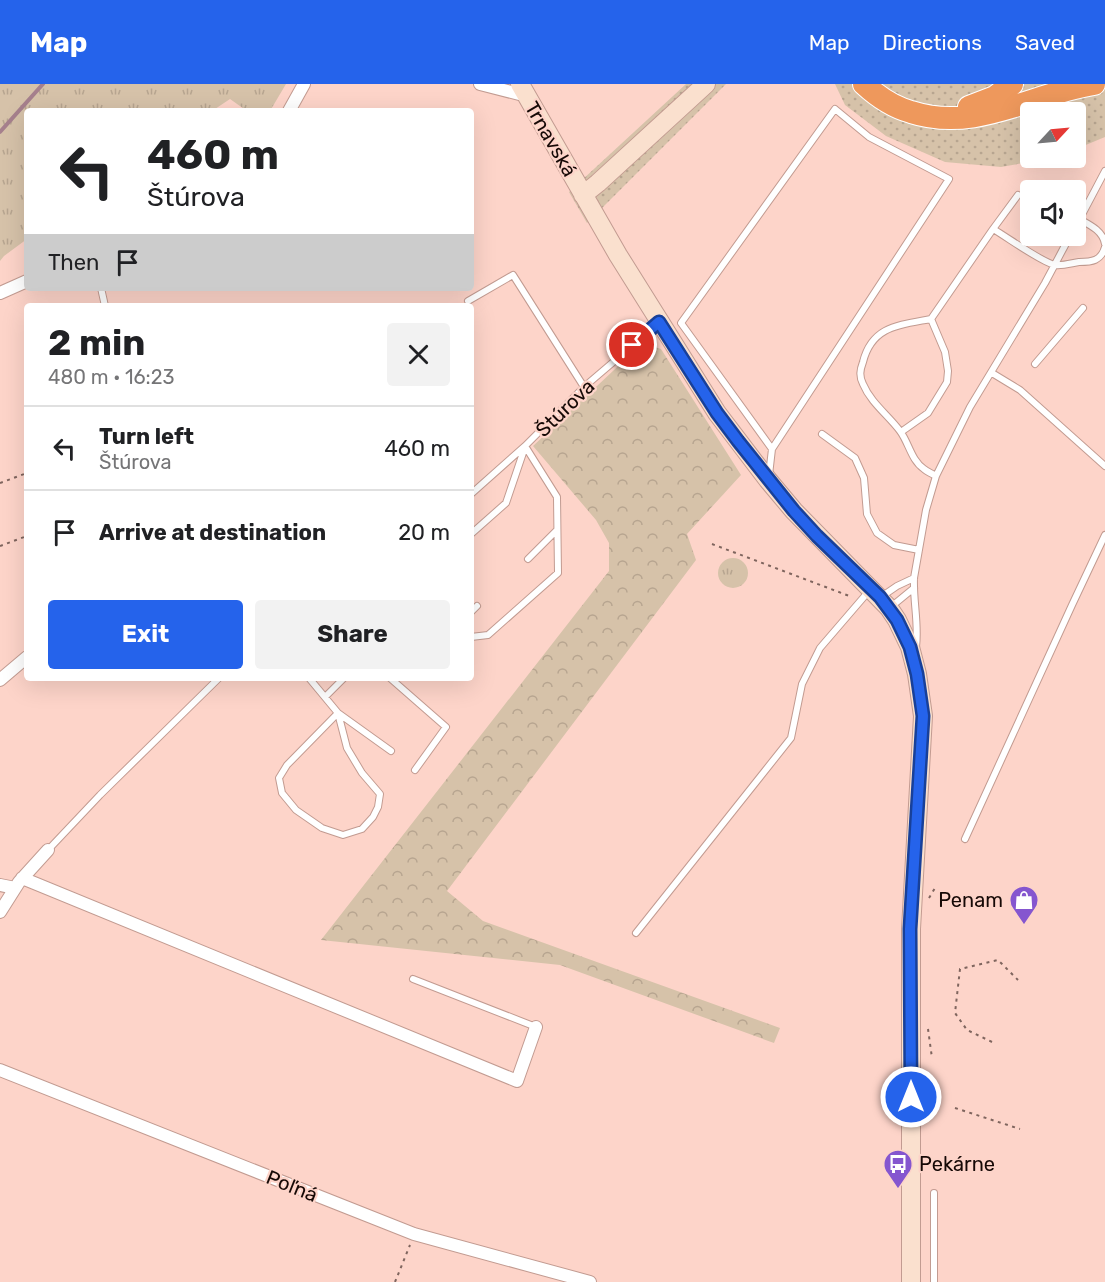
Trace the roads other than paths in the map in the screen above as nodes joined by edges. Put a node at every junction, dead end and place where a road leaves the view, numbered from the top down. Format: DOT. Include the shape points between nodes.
graph roads {
  1 [pos="304,84"];
  2 [pos="480,84"];
  3 [pos="706,84"];
  4 [pos="864,84"];
  5 [pos="876,84"];
  6 [pos="1012,84"];
  7 [pos="1094,84"];
  8 [pos="523,90"];
  9 [pos="291,108"];
  10 [pos="1105,171"];
  11 [pos="583,195"];
  12 [pos="1018,195"];
  13 [pos="1086,206"];
  14 [pos="1086,227"];
  15 [pos="993,229"];
  16 [pos="1065,246"];
  17 [pos="1105,246"];
  18 [pos="1055,265"];
  19 [pos="24,282"];
  20 [pos="0,293"];
  21 [pos="468,301"];
  22 [pos="1083,308"];
  23 [pos="931,319"];
  24 [pos="659,322"];
  25 [pos="1035,364"];
  26 [pos="992,373"];
  27 [pos="584,387"];
  28 [pos="901,432"];
  29 [pos="822,434"];
  30 [pos="525,446"];
  31 [pos="772,449"];
  32 [pos="1105,466"];
  33 [pos="936,476"];
  34 [pos="768,480"];
  35 [pos="474,491"];
  36 [pos="557,530"];
  37 [pos="474,531"];
  38 [pos="1105,535"];
  39 [pos="919,550"];
  40 [pos="528,559"];
  41 [pos="914,578"];
  42 [pos="914,588"];
  43 [pos="875,598"];
  44 [pos="477,606"];
  45 [pos="474,609"];
  46 [pos="474,637"];
  47 [pos="914,659"];
  48 [pos="24,660"];
  49 [pos="0,680"];
  50 [pos="216,681"];
  51 [pos="311,681"];
  52 [pos="341,681"];
  53 [pos="393,681"];
  54 [pos="324,697"];
  55 [pos="338,713"];
  56 [pos="391,751"];
  57 [pos="415,770"];
  58 [pos="965,839"];
  59 [pos="48,850"];
  60 [pos="19,883"];
  61 [pos="0,885"];
  62 [pos="0,912"];
  63 [pos="636,933"];
  64 [pos="413,979"];
  65 [pos="536,1028"];
  66 [pos="0,1070"];
  67 [pos="933,1193"];
  68 [pos="590,1282"];
  69 [pos="911,1282"];
  70 [pos="934,1282"];
  1 -- 9 [label="street"];
  2 -- 8 [label="street"];
  3 -- 11 [label="street"];
  4 -- 7 [label="highway" via="903,110 946,119 992,113"];
  5 -- 6 [label="highway" via="908,102 947,110 982,103"];
  8 -- 11 [label="street, Trnavská"];
  10 -- 13 [label="lane"];
  11 -- 24 [label="street"];
  12 -- 15 [label="lane"];
  14 -- 17 [label="lane" via="1100,232"];
  15 -- 18 [label="lane"];
  15 -- 23 [label="lane"];
  16 -- 18 [label="lane"];
  17 -- 18 [label="lane" via="1099,259 1092,262"];
  18 -- 26 [label="lane"];
  19 -- 20 [label="street"];
  21 -- 27 [label="lane" via="513,275"];
  22 -- 25 [label="lane"];
  23 -- 28 [label="lane" via="945,352 947,381 928,413"];
  23 -- 28 [label="lane" via="892,326 876,337 868,346 860,372 872,400"];
  24 -- 27 [label="lane, Štúrova"];
  24 -- 34 [label="street" via="717,413"];
  26 -- 32 [label="lane" via="1020,390"];
  26 -- 33 [label="lane" via="970,407"];
  27 -- 30 [label="lane, Štúrova"];
  28 -- 33 [label="lane" via="915,459"];
  29 -- 39 [label="lane" via="855,458 864,478 867,514 877,533 894,545"];
  30 -- 35 [label="lane, Štúrova"];
  30 -- 36 [label="lane" via="557,497"];
  30 -- 37 [label="lane, Štúrova" via="506,503"];
  31 -- 31 [label="lane" via="681,323 835,109 869,137 949,179"];
  31 -- 34 [label="lane"];
  33 -- 39 [label="lane"];
  34 -- 43 [label="street"];
  36 -- 40 [label="lane"];
  36 -- 46 [label="lane" via="558,573 488,635"];
  38 -- 58 [label="lane"];
  39 -- 41 [label="lane"];
  41 -- 42 [label="lane"];
  41 -- 43 [label="lane"];
  42 -- 43 [label="lane"];
  42 -- 47 [label="lane" via="918,634"];
  43 -- 47 [label="street" via="904,634"];
  43 -- 63 [label="lane" via="820,648 802,684 791,738"];
  44 -- 45 [label="lane"];
  47 -- 69 [label="street" via="923,716 910,929"];
  48 -- 49 [label="street"];
  50 -- 59 [label="lane"];
  51 -- 54 [label="lane"];
  52 -- 54 [label="lane"];
  53 -- 57 [label="lane" via="446,727"];
  54 -- 55 [label="lane"];
  55 -- 55 [label="lane" via="347,748 380,794 378,807 368,823 343,835 322,828 296,810 282,793 279,778 286,765"];
  55 -- 56 [label="lane"];
  59 -- 60 [label="street"];
  60 -- 61 [label="street"];
  60 -- 62 [label="street"];
  60 -- 65 [label="street" via="517,1081"];
  64 -- 65 [label="lane"];
  66 -- 68 [label="street, Poľná" via="414,1234"];
  67 -- 70 [label="lane"];
}
